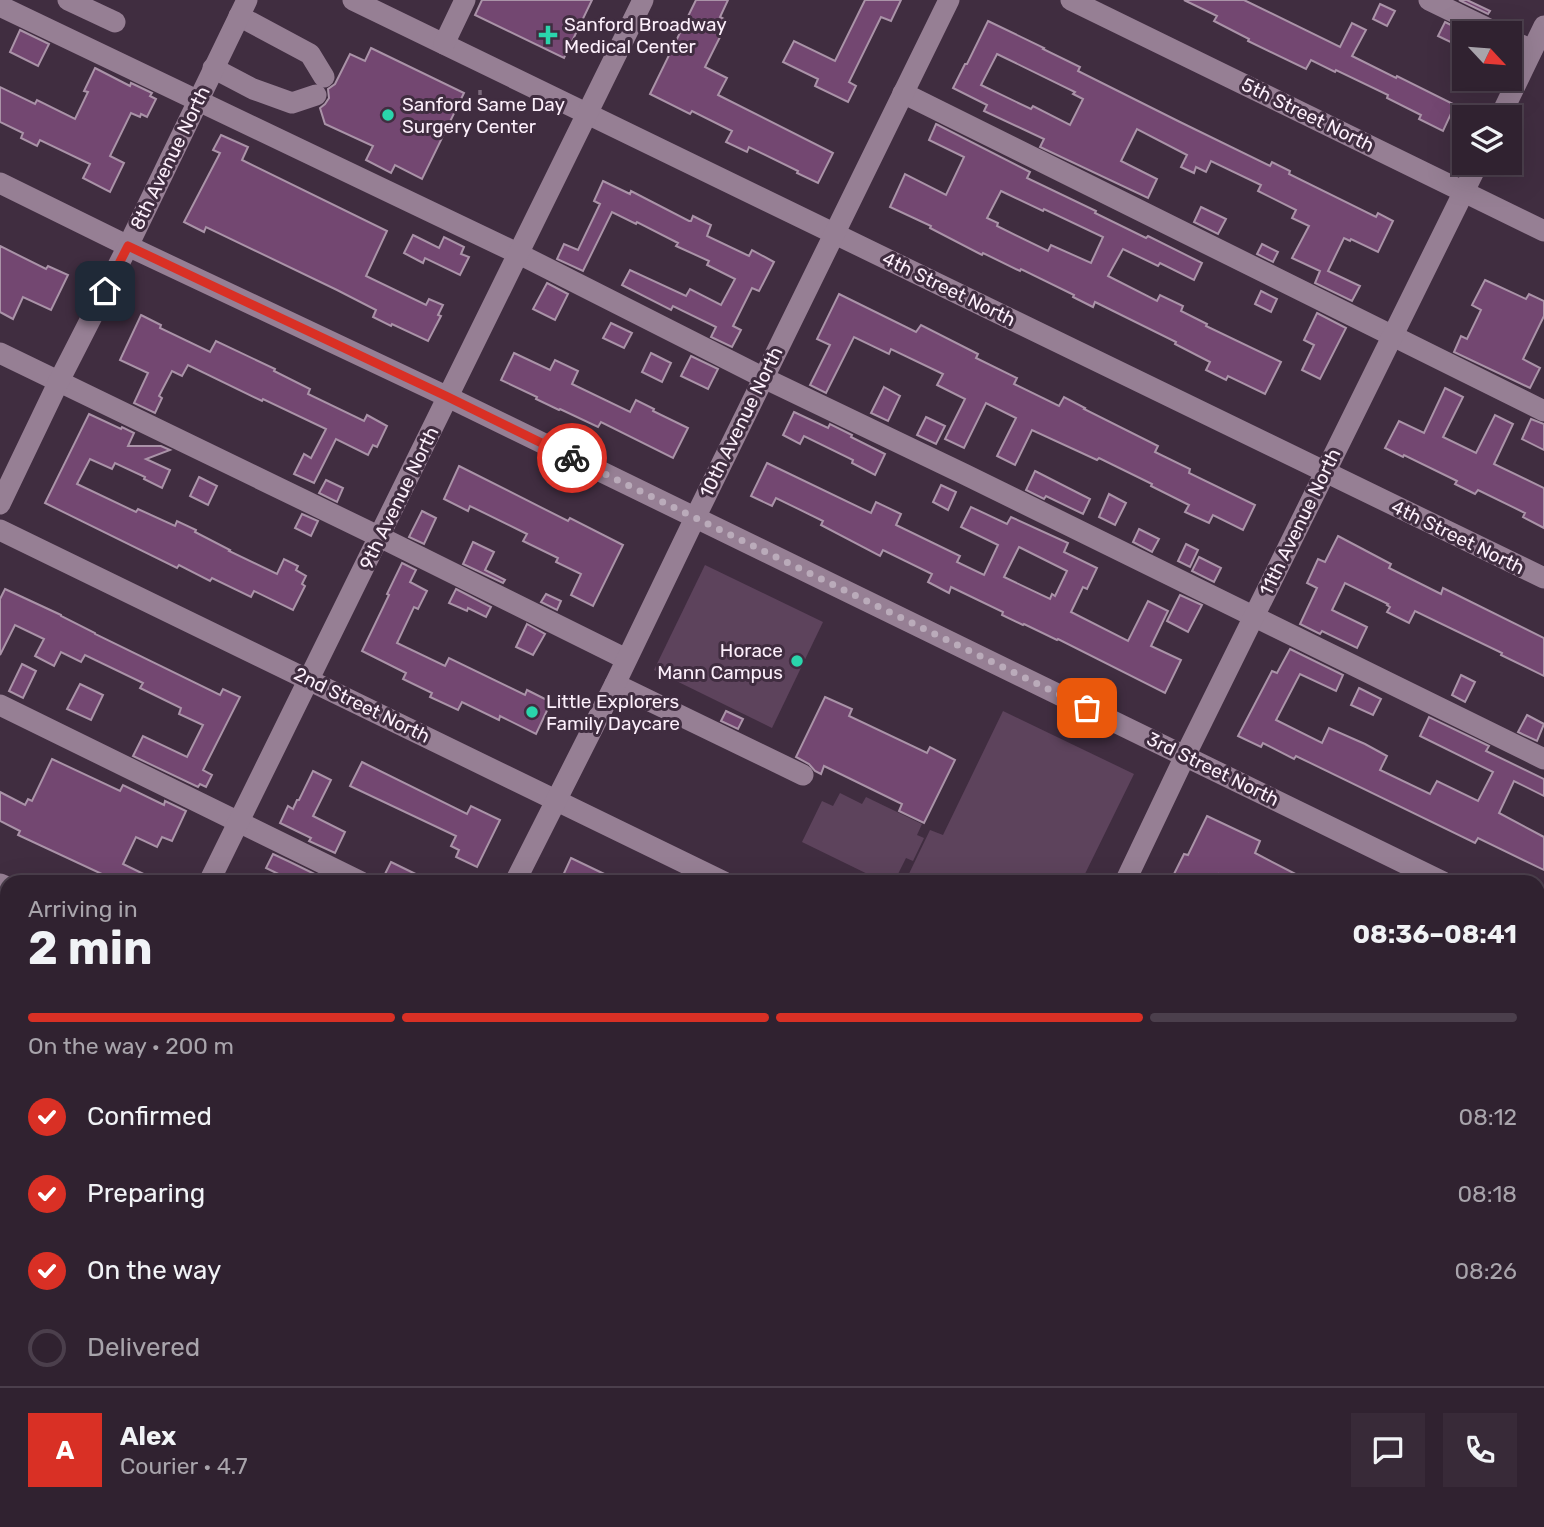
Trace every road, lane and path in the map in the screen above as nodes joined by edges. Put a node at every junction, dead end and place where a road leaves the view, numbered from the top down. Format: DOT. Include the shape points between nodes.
graph roads {
  1 [pos="68,0"];
  2 [pos="353,0"];
  3 [pos="465,0"];
  4 [pos="643,0"];
  5 [pos="949,0"];
  6 [pos="1072,0"];
  7 [pos="1429,0"];
  8 [pos="0,6"];
  9 [pos="243,8"];
  10 [pos="1472,21"];
  11 [pos="115,22"];
  12 [pos="1544,26"];
  13 [pos="444,44"];
  14 [pos="1522,45"];
  15 [pos="1532,50"];
  16 [pos="213,68"];
  17 [pos="480,90"];
  18 [pos="903,93"];
  19 [pos="197,100"];
  20 [pos="1506,105"];
  21 [pos="480,109"];
  22 [pos="588,113"];
  23 [pos="1472,175"];
  24 [pos="0,183"];
  25 [pos="1464,192"];
  26 [pos="1544,230"];
  27 [pos="834,233"];
  28 [pos="128,246"];
  29 [pos="519,254"];
  30 [pos="1392,336"];
  31 [pos="0,353"];
  32 [pos="764,378"];
  33 [pos="59,381"];
  34 [pos="448,397"];
  35 [pos="1544,411"];
  36 [pos="1325,472"];
  37 [pos="0,504"];
  38 [pos="695,517"];
  39 [pos="0,530"];
  40 [pos="380,537"];
  41 [pos="1544,578"];
  42 [pos="1254,617"];
  43 [pos="626,659"];
  44 [pos="309,679"];
  45 [pos="615,684"];
  46 [pos="0,705"];
  47 [pos="1185,756"];
  48 [pos="1544,759"];
  49 [pos="803,775"];
  50 [pos="555,799"];
  51 [pos="239,821"];
  52 [pos="212,875"];
  53 [pos="347,875"];
  54 [pos="518,875"];
  55 [pos="709,875"];
  56 [pos="1128,875"];
  57 [pos="1429,875"];
  1 -- 11 [label="street"];
  2 -- 13 [label="street, 4th Street North"];
  3 -- 13 [label="street"];
  4 -- 22 [label="street, 9th Avenue North"];
  5 -- 18 [label="street, 10th Avenue North"];
  6 -- 25 [label="street, 5th Street North"];
  7 -- 10 [label="street"];
  8 -- 19 [label="street"];
  9 -- 16 [label="street, 8th Avenue North"];
  9 -- 16 [label="street" via="310,54 320,86 292,103"];
  12 -- 15 [label="street"];
  13 -- 22 [label="street, 4th Street North"];
  14 -- 15 [label="street"];
  15 -- 20 [label="street"];
  16 -- 19 [label="street, 8th Avenue North"];
  17 -- 21 [label="path"];
  18 -- 27 [label="street, 10th Avenue North"];
  18 -- 30 [label="street"];
  19 -- 28 [label="street, 8th Avenue North"];
  19 -- 29 [label="street"];
  22 -- 27 [label="street, 4th Street North"];
  22 -- 29 [label="street, 9th Avenue North"];
  23 -- 25 [label="street, 11th Avenue North"];
  24 -- 28 [label="street, 3rd Street North"];
  25 -- 26 [label="street, 5th Street North"];
  25 -- 30 [label="street, 11th Avenue North"];
  27 -- 32 [label="street, 10th Avenue North"];
  27 -- 36 [label="street, 4th Street North"];
  28 -- 33 [label="street, 8th Avenue North"];
  28 -- 34 [label="street, 3rd Street North"];
  29 -- 32 [label="street"];
  29 -- 34 [label="street, 9th Avenue North"];
  30 -- 35 [label="street"];
  30 -- 36 [label="street, 11th Avenue North"];
  31 -- 33 [label="street"];
  32 -- 38 [label="street, 10th Avenue North"];
  32 -- 42 [label="street"];
  33 -- 37 [label="street, 8th Avenue North"];
  33 -- 40 [label="street"];
  34 -- 38 [label="street, 3rd Street North"];
  34 -- 40 [label="street, 9th Avenue North"];
  36 -- 41 [label="street, 4th Street North"];
  36 -- 42 [label="street, 11th Avenue North"];
  38 -- 43 [label="street, 10th Avenue North"];
  38 -- 47 [label="street, 3rd Street North"];
  39 -- 44 [label="street, 2nd Street North"];
  40 -- 43 [label="street"];
  40 -- 44 [label="street, 9th Avenue North"];
  42 -- 47 [label="street, 11th Avenue North"];
  42 -- 48 [label="street"];
  43 -- 45 [label="street, 10th Avenue North"];
  44 -- 50 [label="street, 2nd Street North"];
  44 -- 51 [label="street, 9th Avenue North"];
  45 -- 49 [label="street"];
  45 -- 50 [label="street, 10th Avenue North"];
  46 -- 51 [label="street"];
  47 -- 56 [label="street, 11th Avenue North"];
  47 -- 57 [label="street, 3rd Street North"];
  50 -- 54 [label="street, 10th Avenue North"];
  50 -- 55 [label="street, 2nd Street North"];
  51 -- 52 [label="street, 9th Avenue North"];
  51 -- 53 [label="street"];
}
